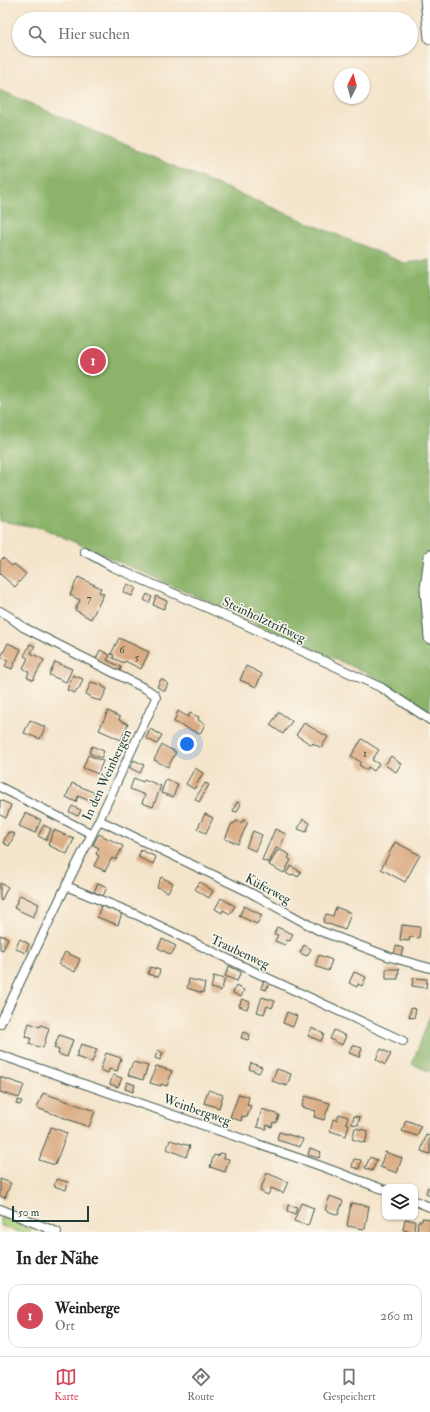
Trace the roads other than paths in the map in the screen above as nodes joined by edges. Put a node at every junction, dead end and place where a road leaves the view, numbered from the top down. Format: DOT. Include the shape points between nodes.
graph roads {
  1 [pos="426,0"];
  2 [pos="430,38"];
  3 [pos="84,551"];
  4 [pos="430,556"];
  5 [pos="0,611"];
  6 [pos="430,638"];
  7 [pos="430,720"];
  8 [pos="0,787"];
  9 [pos="99,820"];
  10 [pos="92,834"];
  11 [pos="66,886"];
  12 [pos="430,968"];
  13 [pos="0,1024"];
  14 [pos="403,1041"];
  15 [pos="0,1055"];
  16 [pos="382,1189"];
  17 [pos="418,1202"];
  18 [pos="430,1207"];
  19 [pos="0,1209"];
  20 [pos="57,1232"];
  1 -- 2 [label="main road"];
  3 -- 7 [label="street, Steinholztriftweg" via="113,567 382,688"];
  4 -- 6 [label="main road" via="426,589"];
  5 -- 9 [label="street, In den Weinbergen" via="23,627 156,696"];
  8 -- 10 [label="street"];
  9 -- 10 [label="street, In den Weinbergen"];
  9 -- 12 [label="street, Küferweg" via="251,893 320,931 390,957"];
  10 -- 11 [label="street, In den Weinbergen"];
  11 -- 13 [label="street, In den Weinbergen"];
  11 -- 14 [label="street, Traubenweg" via="137,915"];
  15 -- 16 [label="street, Weinbergweg"];
  17 -- 18 [label="street"];
  19 -- 20 [label="street"];
}
